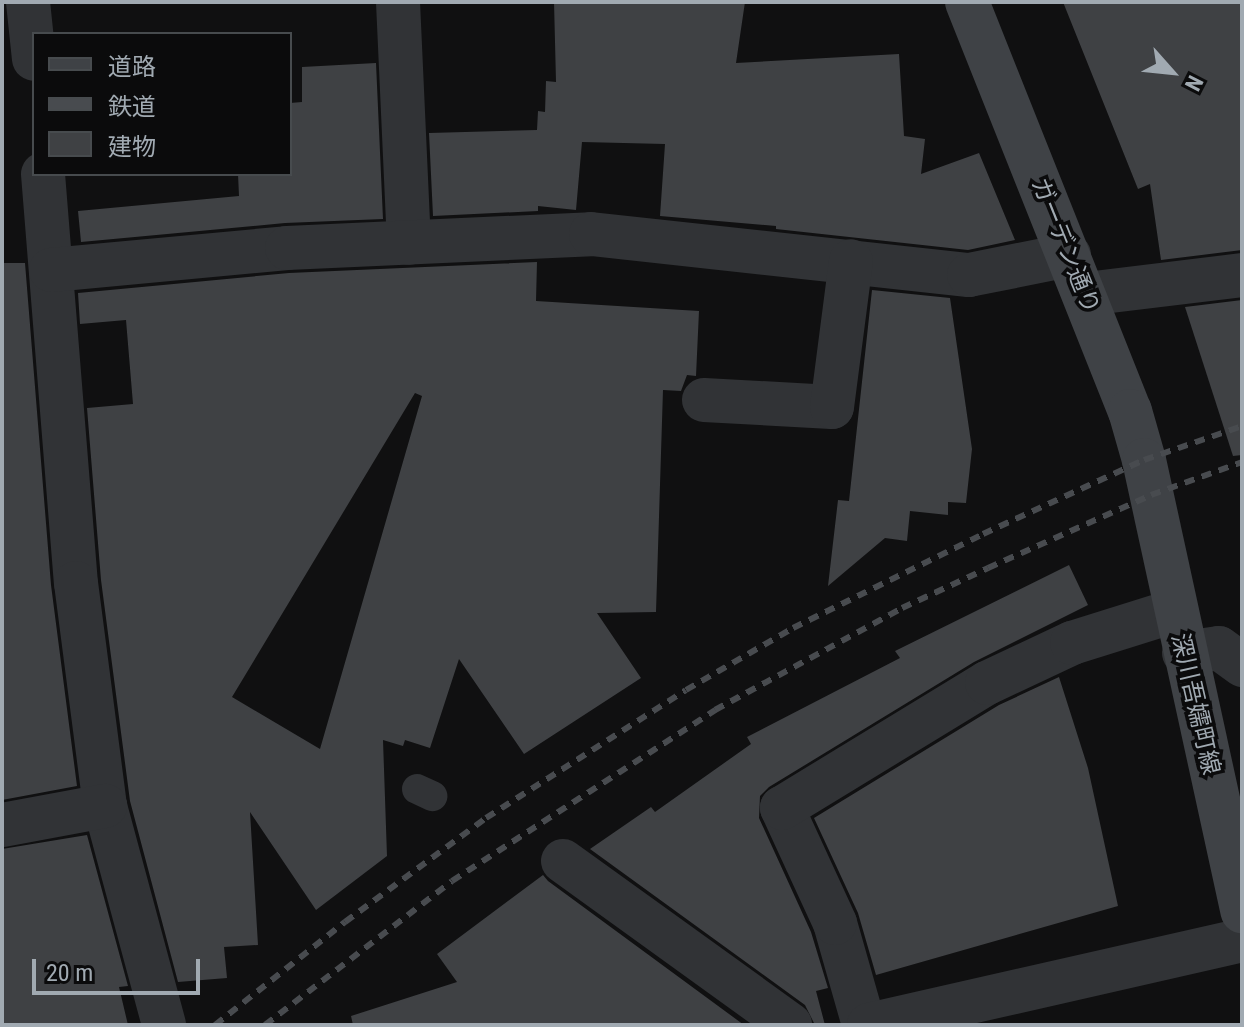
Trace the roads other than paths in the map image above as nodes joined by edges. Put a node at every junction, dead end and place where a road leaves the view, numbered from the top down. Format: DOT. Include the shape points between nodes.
graph roads {
  1 [pos="28,2"];
  2 [pos="398,2"];
  3 [pos="967,2"];
  4 [pos="32,40"];
  5 [pos="43,176"];
  6 [pos="409,243"];
  7 [pos="851,261"];
  8 [pos="51,270"];
  9 [pos="1077,274"];
  10 [pos="1242,275"];
  11 [pos="704,400"];
  12 [pos="1151,495"];
  13 [pos="1174,611"];
  14 [pos="1184,653"];
  15 [pos="1242,665"];
  16 [pos="105,806"];
  17 [pos="2,825"];
  18 [pos="563,861"];
  19 [pos="1242,911"];
  20 [pos="1242,940"];
  21 [pos="164,1025"];
  22 [pos="790,1025"];
  23 [pos="867,1025"];
  1 -- 4 [label="street"];
  2 -- 6 [label="street"];
  3 -- 9 [label="main road, ガーデン通り"];
  5 -- 8 [label="street"];
  6 -- 7 [label="street" via="591,234"];
  6 -- 8 [label="street" via="287,248"];
  7 -- 9 [label="street" via="969,275"];
  7 -- 11 [label="street" via="832,407"];
  8 -- 16 [label="street" via="76,583"];
  9 -- 10 [label="street"];
  9 -- 12 [label="main road, ガーデン通り" via="1130,411"];
  12 -- 13 [label="main road, 深川吾嬬町線"];
  13 -- 14 [label="main road, 深川吾嬬町線"];
  13 -- 23 [label="street" via="1072,643 987,683 782,808 835,923"];
  14 -- 15 [label="street" via="1219,648"];
  14 -- 19 [label="main road, 深川吾嬬町線"];
  16 -- 17 [label="street"];
  16 -- 21 [label="street"];
  18 -- 22 [label="street"];
  20 -- 23 [label="street"];
}
